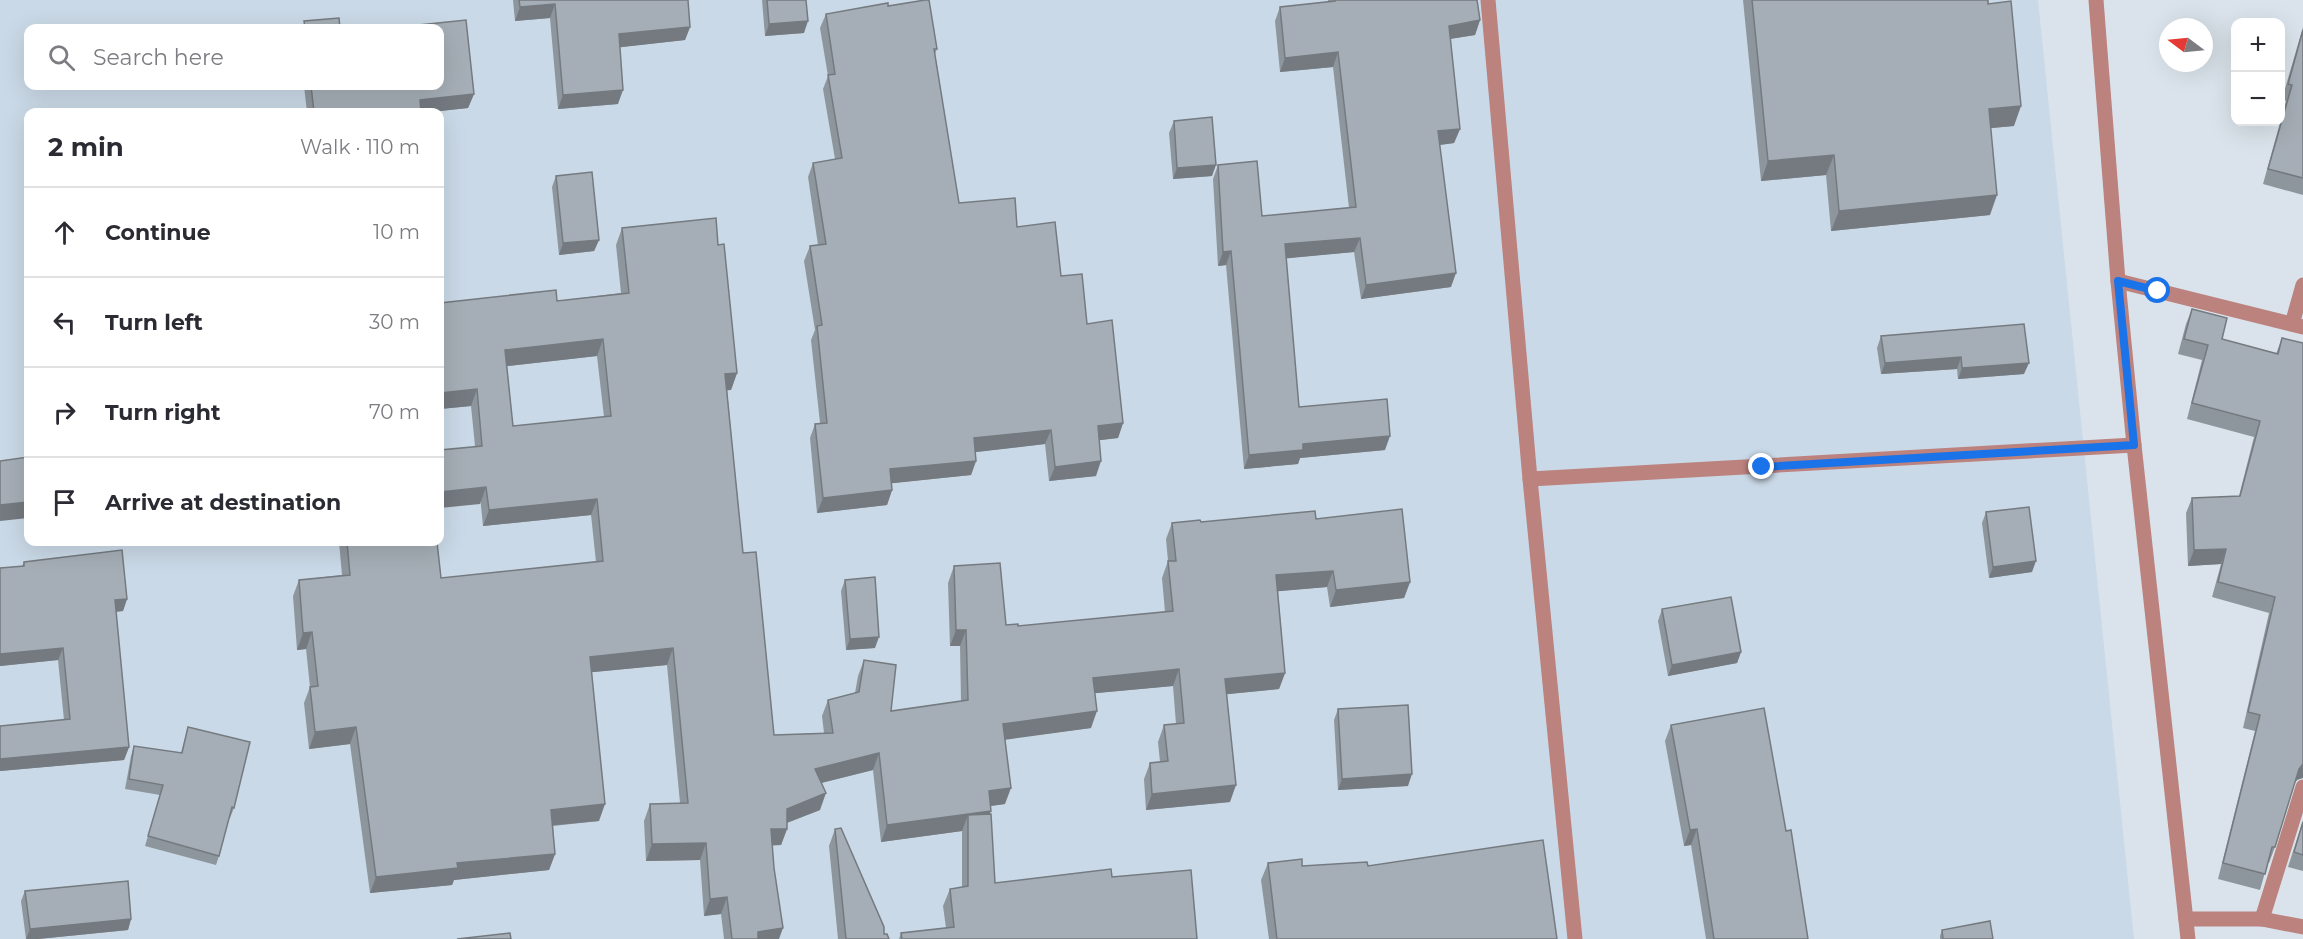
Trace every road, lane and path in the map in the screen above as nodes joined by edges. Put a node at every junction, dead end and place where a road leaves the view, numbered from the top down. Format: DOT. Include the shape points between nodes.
graph roads {
  1 [pos="1488,0"];
  2 [pos="2096,0"];
  3 [pos="2118,281"];
  4 [pos="2303,285"];
  5 [pos="2297,325"];
  6 [pos="2134,445"];
  7 [pos="1530,479"];
  8 [pos="2303,787"];
  9 [pos="2186,919"];
  10 [pos="2262,919"];
  11 [pos="2303,927"];
  12 [pos="1575,939"];
  13 [pos="2188,939"];
  1 -- 7 [label="street"];
  2 -- 3 [label="street"];
  3 -- 5 [label="street"];
  3 -- 6 [label="street"];
  4 -- 5 [label="street"];
  6 -- 7 [label="street"];
  6 -- 9 [label="street"];
  7 -- 12 [label="street"];
  8 -- 10 [label="street"];
  9 -- 10 [label="street"];
  9 -- 13 [label="street"];
  10 -- 11 [label="street"];
}
